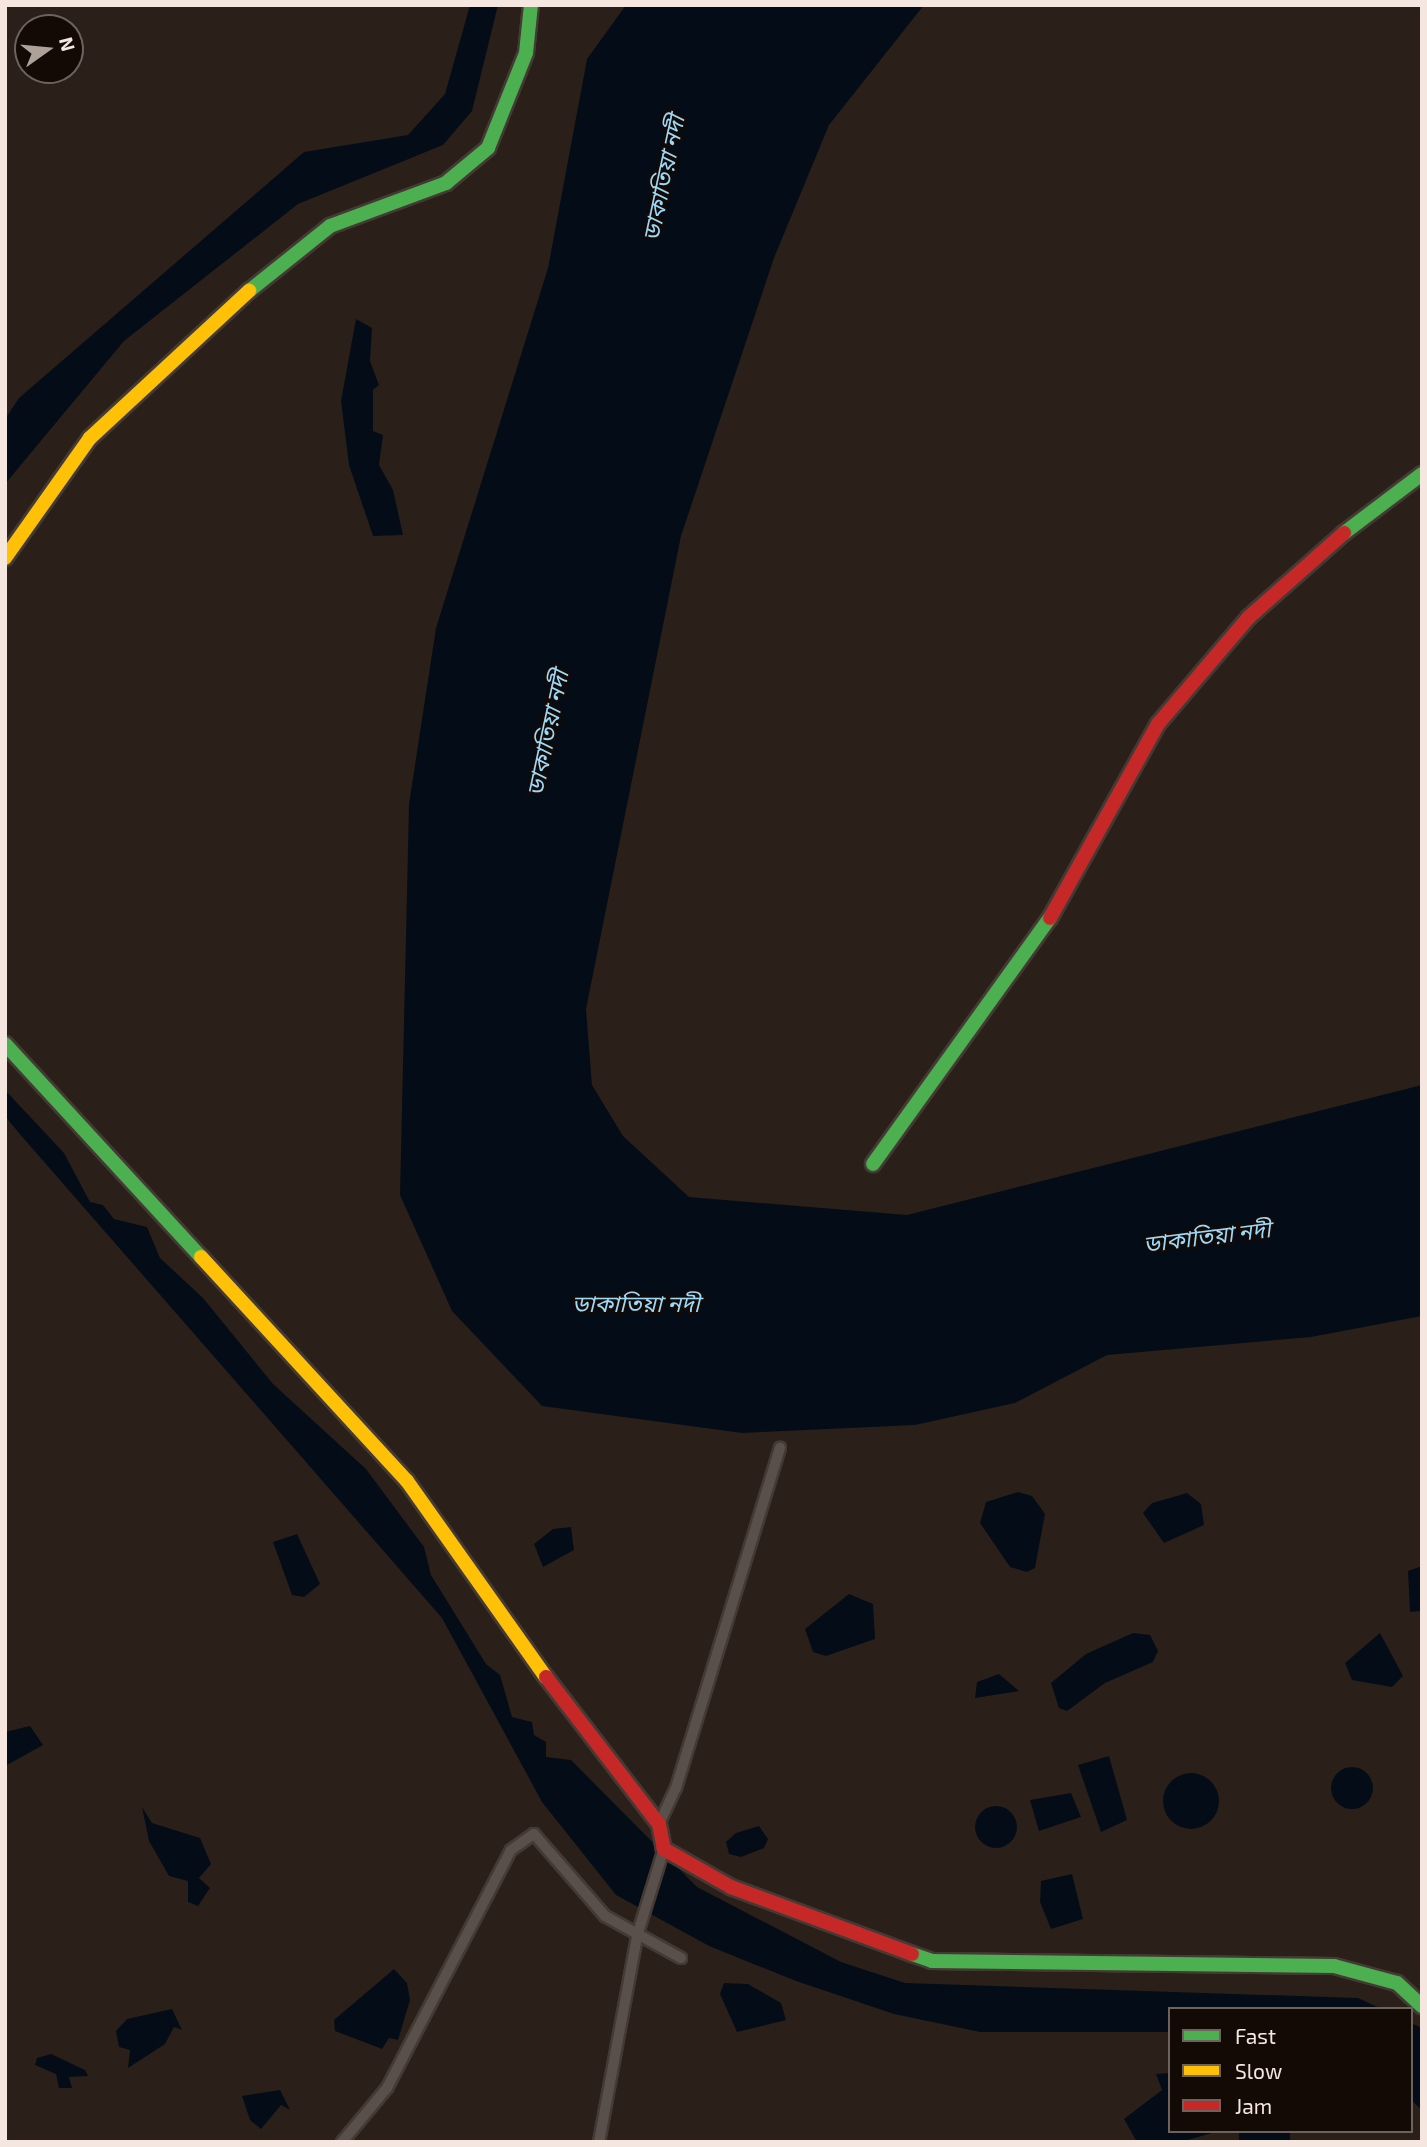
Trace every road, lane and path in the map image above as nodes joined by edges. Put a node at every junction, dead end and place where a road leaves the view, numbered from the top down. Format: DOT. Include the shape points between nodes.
graph roads {
  1 [pos="531,5"];
  2 [pos="1422,474"];
  3 [pos="5,558"];
  4 [pos="5,1044"];
  5 [pos="873,1164"];
  6 [pos="780,1448"];
  7 [pos="659,1824"];
  8 [pos="664,1849"];
  9 [pos="637,1936"];
  10 [pos="681,1958"];
  11 [pos="1422,2006"];
  12 [pos="342,2142"];
  13 [pos="599,2142"];
  1 -- 3 [label="main road" via="526,53 488,148 446,183 330,226 300,244 90,438"];
  2 -- 5 [label="main road" via="1315,555 1249,617 1158,724 1045,927"];
  4 -- 7 [label="main road" via="407,1481 596,1748"];
  6 -- 7 [label="street" via="676,1788"];
  7 -- 8 [label="main road"];
  8 -- 9 [label="street"];
  8 -- 11 [label="main road" via="731,1887 932,1961 1334,1966 1397,1983"];
  9 -- 10 [label="street"];
  9 -- 12 [label="street" via="605,1916 534,1834 511,1850 387,2088"];
  9 -- 13 [label="street"];
}
